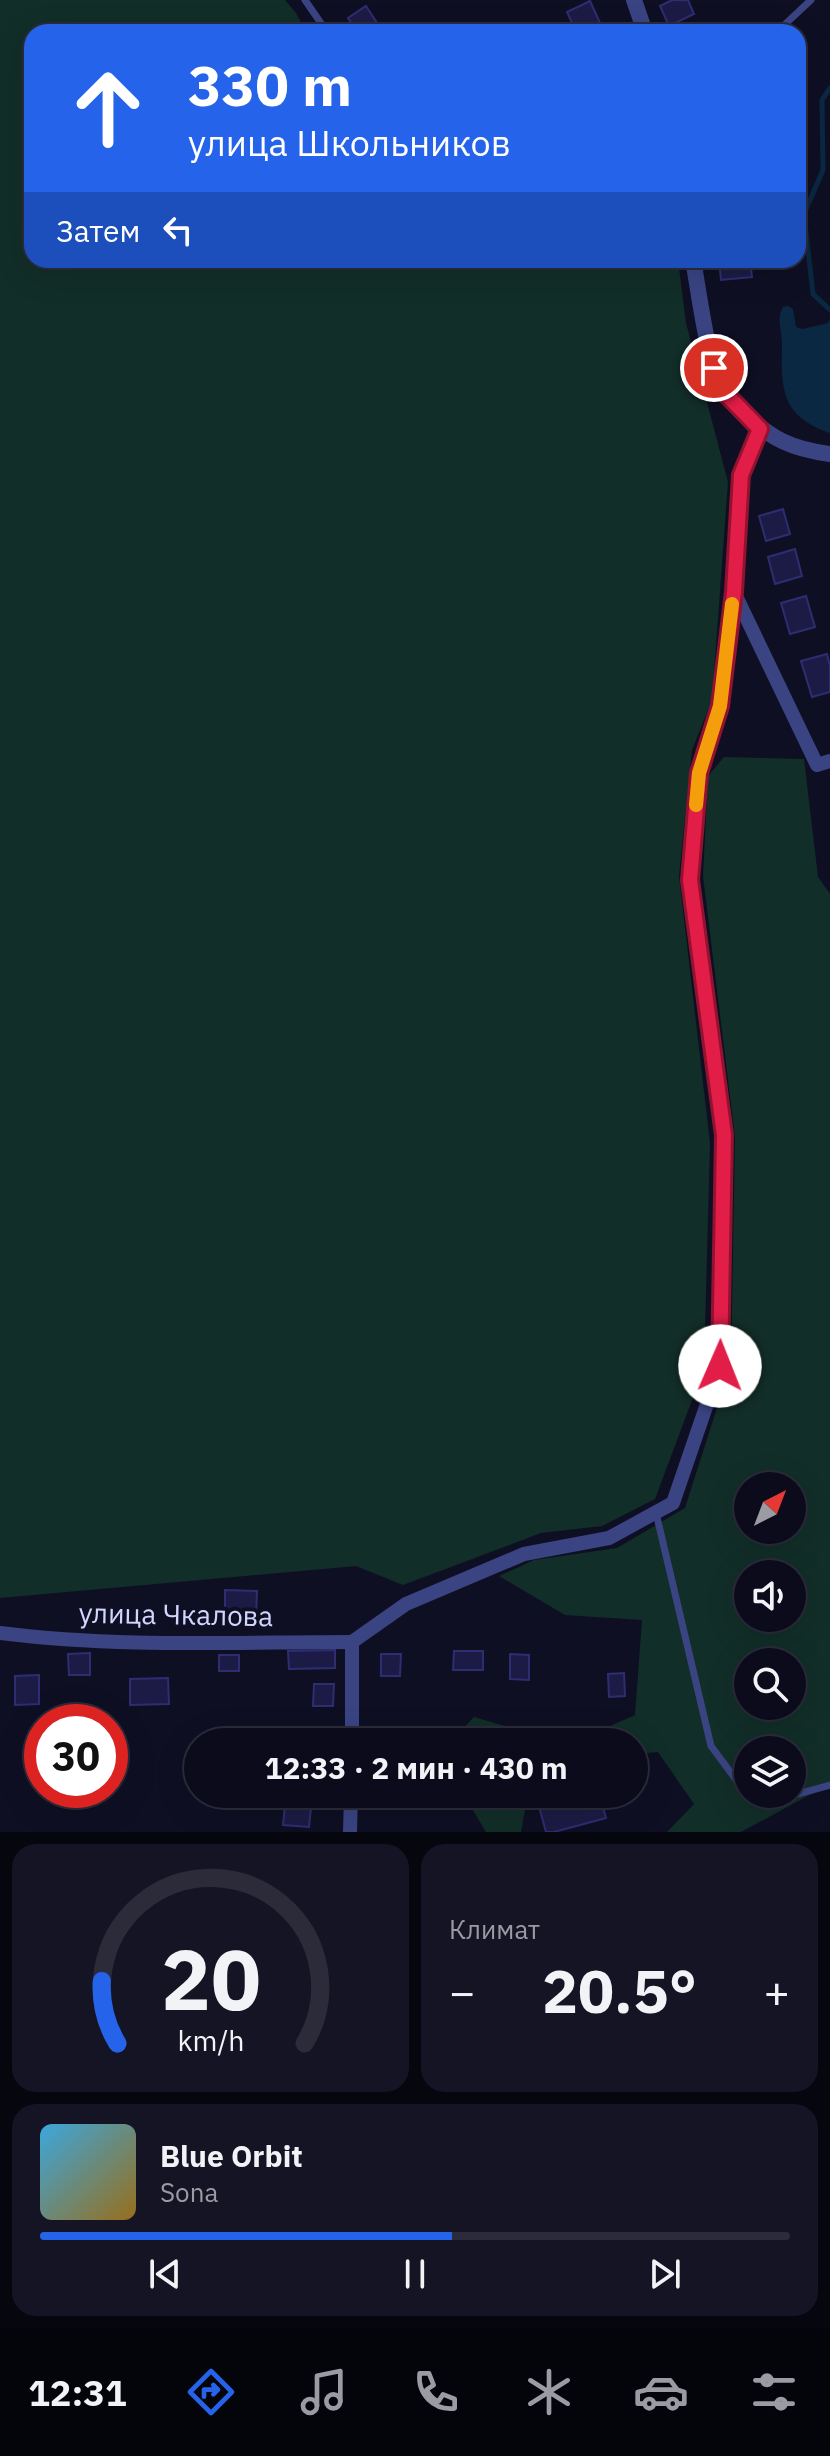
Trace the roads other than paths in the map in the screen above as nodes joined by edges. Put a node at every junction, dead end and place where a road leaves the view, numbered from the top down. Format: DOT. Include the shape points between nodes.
graph roads {
  1 [pos="305,0"];
  2 [pos="634,0"];
  3 [pos="811,0"];
  4 [pos="322,24"];
  5 [pos="642,24"];
  6 [pos="785,24"];
  7 [pos="695,268"];
  8 [pos="760,429"];
  9 [pos="830,454"];
  10 [pos="734,592"];
  11 [pos="830,761"];
  12 [pos="656,1513"];
  13 [pos="0,1633"];
  14 [pos="352,1642"];
  15 [pos="352,1728"];
  16 [pos="830,1785"];
  17 [pos="351,1808"];
  18 [pos="350,1832"];
  1 -- 4 [label="lane"];
  2 -- 5 [label="street"];
  3 -- 6 [label="lane"];
  7 -- 8 [label="street" via="714,368 725,393"];
  8 -- 9 [label="street" via="803,451"];
  8 -- 10 [label="street" via="741,475"];
  10 -- 11 [label="street" via="817,765"];
  10 -- 12 [label="street" via="720,706 699,773 690,880 724,1135 720,1366 673,1503"];
  12 -- 14 [label="street" via="609,1538 524,1554 406,1604"];
  12 -- 16 [label="lane" via="711,1746 749,1797 762,1804"];
  13 -- 14 [label="street, улица Чкалова" via="143,1643"];
  14 -- 15 [label="street"];
  17 -- 18 [label="street"];
}
